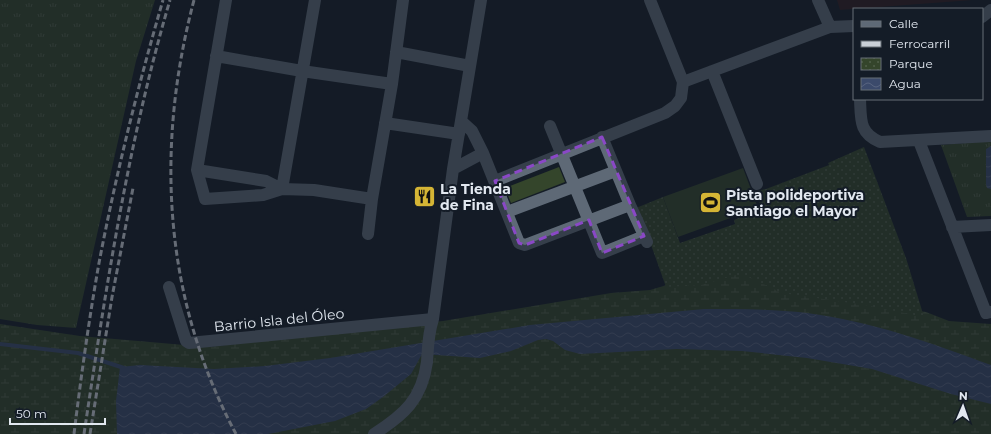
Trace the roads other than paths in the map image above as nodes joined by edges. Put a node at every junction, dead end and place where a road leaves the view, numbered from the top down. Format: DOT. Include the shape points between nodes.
graph roads {
  1 [pos="226,0"];
  2 [pos="315,0"];
  3 [pos="403,0"];
  4 [pos="481,0"];
  5 [pos="650,0"];
  6 [pos="818,0"];
  7 [pos="991,10"];
  8 [pos="983,16"];
  9 [pos="853,26"];
  10 [pos="830,27"];
  11 [pos="396,52"];
  12 [pos="216,56"];
  13 [pos="470,66"];
  14 [pos="302,71"];
  15 [pos="712,71"];
  16 [pos="683,82"];
  17 [pos="392,84"];
  18 [pos="860,100"];
  19 [pos="461,121"];
  20 [pos="385,123"];
  21 [pos="550,126"];
  22 [pos="459,134"];
  23 [pos="991,136"];
  24 [pos="602,137"];
  25 [pos="919,141"];
  26 [pos="483,153"];
  27 [pos="561,154"];
  28 [pos="453,169"];
  29 [pos="197,170"];
  30 [pos="616,171"];
  31 [pos="495,181"];
  32 [pos="757,184"];
  33 [pos="575,186"];
  34 [pos="282,189"];
  35 [pos="372,199"];
  36 [pos="630,205"];
  37 [pos="508,212"];
  38 [pos="589,220"];
  39 [pos="991,224"];
  40 [pos="952,227"];
  41 [pos="368,234"];
  42 [pos="169,287"];
  43 [pos="991,312"];
  44 [pos="431,325"];
  45 [pos="374,434"];
  1 -- 12 [label="street"];
  2 -- 14 [label="street"];
  3 -- 11 [label="street"];
  4 -- 13 [label="street"];
  5 -- 16 [label="street"];
  6 -- 10 [label="street"];
  7 -- 8 [label="street"];
  9 -- 10 [label="street"];
  10 -- 15 [label="street"];
  11 -- 13 [label="street"];
  11 -- 17 [label="street"];
  12 -- 14 [label="street"];
  12 -- 29 [label="street"];
  13 -- 19 [label="street"];
  14 -- 17 [label="street"];
  14 -- 34 [label="street"];
  15 -- 16 [label="street"];
  15 -- 32 [label="street"];
  16 -- 24 [label="street" via="681,98 665,113"];
  17 -- 20 [label="street"];
  18 -- 25 [label="street" via="863,129 870,138 880,142"];
  19 -- 22 [label="street"];
  19 -- 26 [label="street" via="472,131"];
  20 -- 22 [label="street"];
  20 -- 35 [label="street"];
  21 -- 27 [label="street"];
  22 -- 28 [label="street"];
  23 -- 25 [label="street"];
  24 -- 27 [label="street"];
  24 -- 30 [label="street"];
  25 -- 40 [label="street"];
  26 -- 28 [label="street"];
  26 -- 31 [label="street"];
  27 -- 31 [label="street"];
  27 -- 33 [label="street"];
  28 -- 44 [label="street"];
  29 -- 34 [label="street" via="266,181"];
  29 -- 34 [label="street" via="205,199 263,195"];
  30 -- 33 [label="street"];
  30 -- 36 [label="street"];
  31 -- 37 [label="street"];
  33 -- 37 [label="street"];
  33 -- 38 [label="street"];
  34 -- 35 [label="street" via="314,190"];
  35 -- 41 [label="street"];
  36 -- 38 [label="street"];
  36 -- 38 [label="street" via="646,239 602,253"];
  37 -- 38 [label="street" via="518,243 525,245"];
  39 -- 40 [label="street"];
  40 -- 43 [label="street" via="986,313"];
  42 -- 44 [label="street, Barrio Isla del Óleo" via="189,344"];
  44 -- 45 [label="street" via="424,382 410,406"];
}
